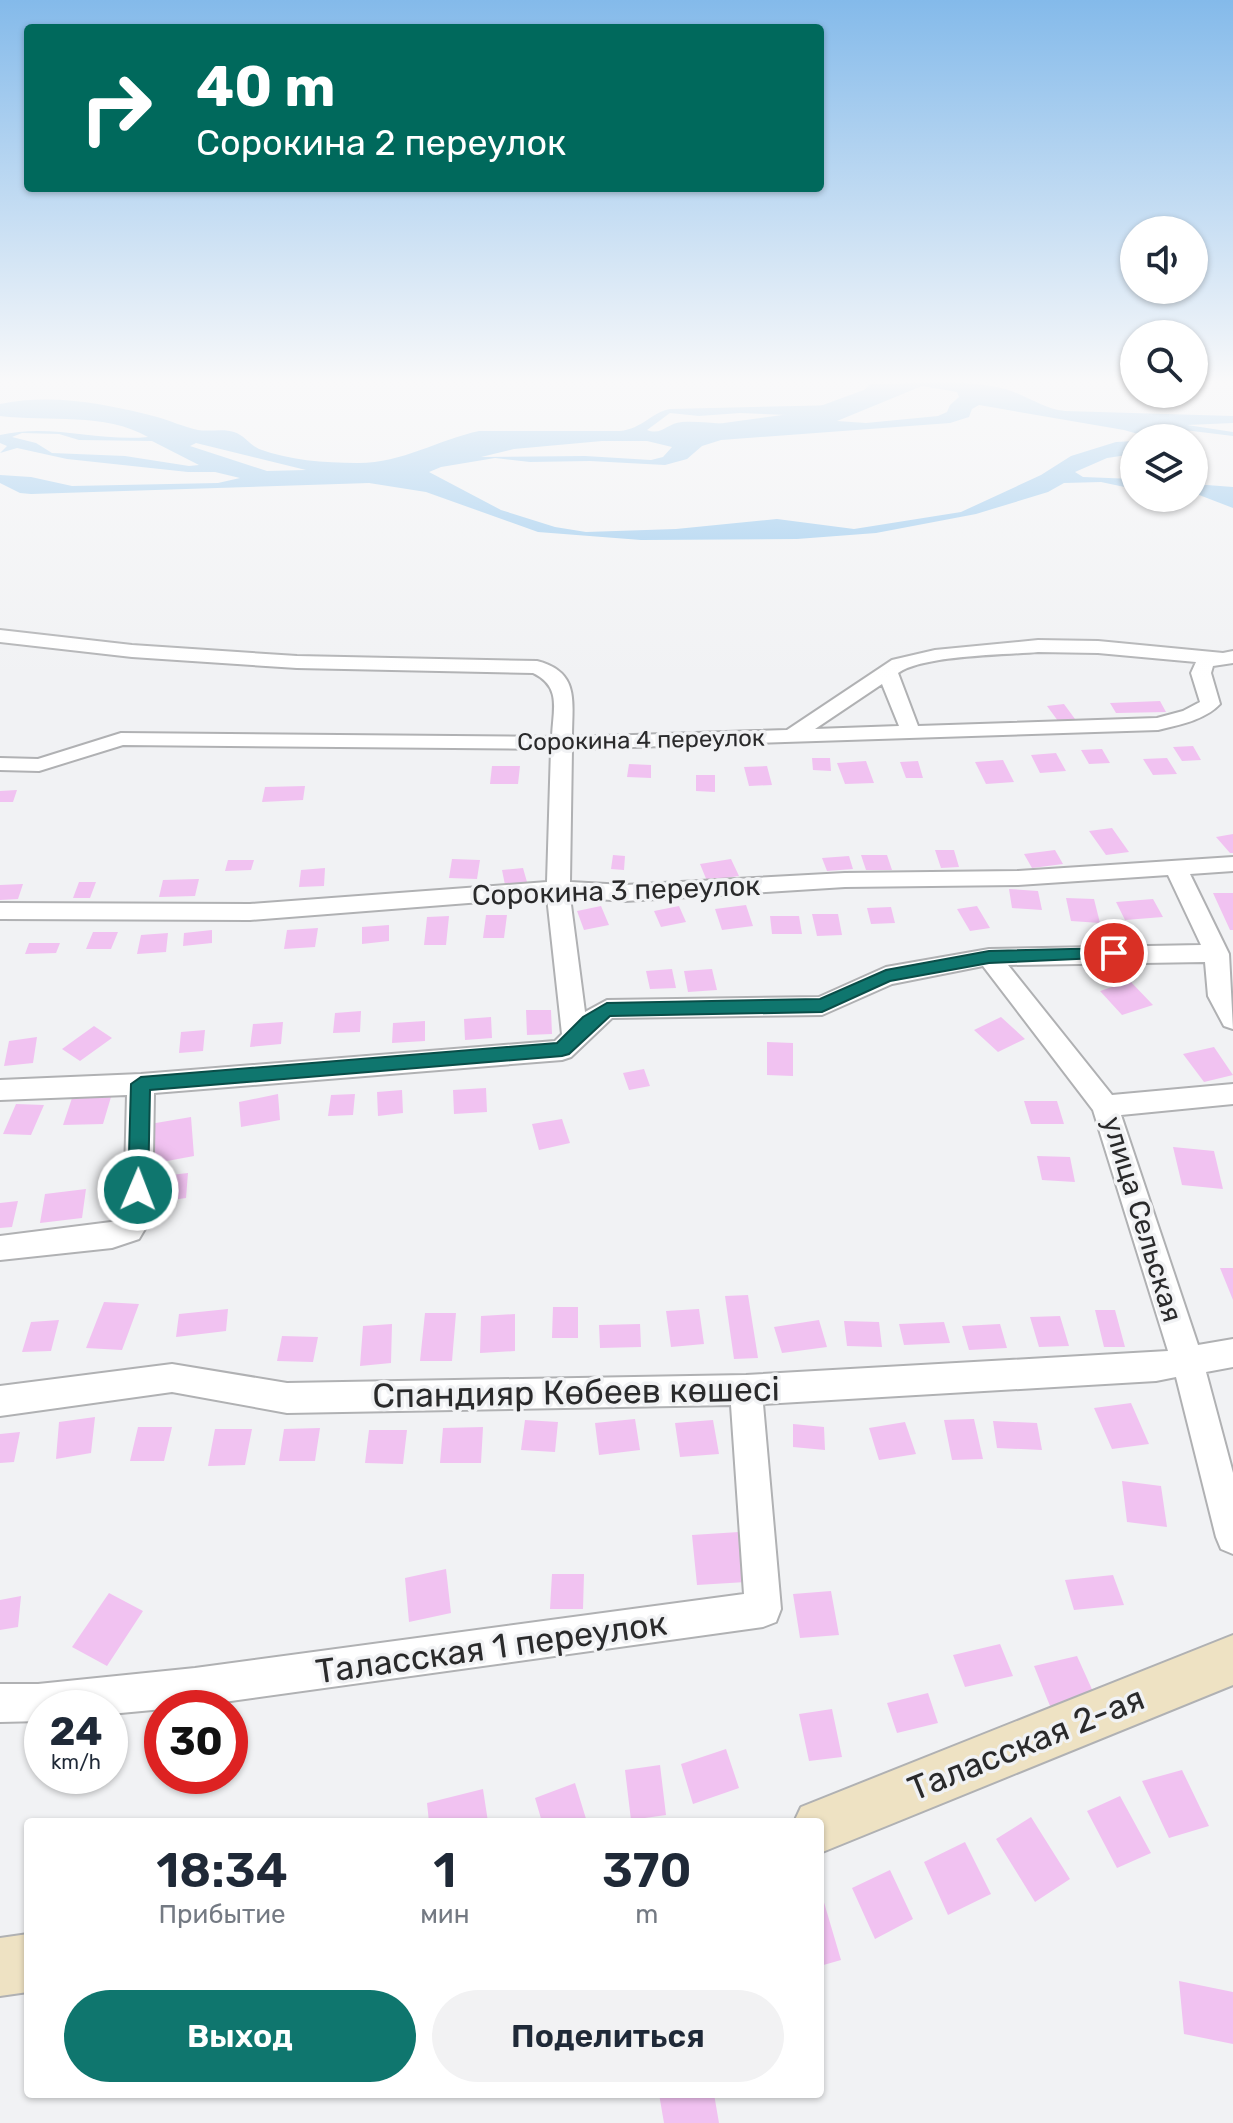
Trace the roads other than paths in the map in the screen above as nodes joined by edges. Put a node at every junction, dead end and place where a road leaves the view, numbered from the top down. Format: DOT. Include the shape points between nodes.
graph roads {
  1 [pos="0,636"];
  2 [pos="1226,657"];
  3 [pos="888,671"];
  4 [pos="912,732"];
  5 [pos="791,736"];
  6 [pos="563,743"];
  7 [pos="0,764"];
  8 [pos="1233,864"];
  9 [pos="1176,868"];
  10 [pos="558,889"];
  11 [pos="0,911"];
  12 [pos="1217,954"];
  13 [pos="989,957"];
  14 [pos="1233,1020"];
  15 [pos="575,1039"];
  16 [pos="141,1084"];
  17 [pos="0,1090"];
  18 [pos="1233,1094"];
  19 [pos="1105,1106"];
  20 [pos="0,1248"];
  21 [pos="1233,1353"];
  22 [pos="1172,1365"];
  23 [pos="746,1390"];
  24 [pos="0,1401"];
  25 [pos="1233,1537"];
  26 [pos="1233,1660"];
  27 [pos="0,1703"];
  28 [pos="824,1824"];
  29 [pos="24,1964"];
  30 [pos="0,1967"];
  1 -- 6 [label="street" via="297,662 537,667 563,688"];
  2 -- 3 [label="street" via="1038,646 935,656"];
  2 -- 4 [label="street, Сорокина 4 переулок" via="1205,662 1201,673 1210,704 1158,724"];
  3 -- 4 [label="street"];
  3 -- 5 [label="street"];
  4 -- 5 [label="street, Сорокина 4 переулок"];
  5 -- 6 [label="street, Сорокина 4 переулок"];
  6 -- 7 [label="street, Сорокина 4 переулок" via="121,739 39,765"];
  6 -- 10 [label="street"];
  8 -- 9 [label="street, Сорокина 3 переулок"];
  9 -- 10 [label="street, Сорокина 3 переулок" via="625,893"];
  9 -- 12 [label="street"];
  10 -- 11 [label="street, Сорокина 3 переулок" via="250,912"];
  10 -- 15 [label="street"];
  12 -- 13 [label="street"];
  12 -- 14 [label="street" via="1220,996"];
  13 -- 15 [label="street" via="886,976 822,1006 607,1009"];
  13 -- 19 [label="street"];
  15 -- 16 [label="street" via="562,1050"];
  16 -- 17 [label="street"];
  16 -- 20 [label="street" via="138,1217 129,1230"];
  18 -- 19 [label="street, улица Сельская"];
  19 -- 22 [label="street, улица Сельская"];
  21 -- 22 [label="street, Спандияр Көбеев көшесі"];
  22 -- 23 [label="street, Спандияр Көбеев көшесі"];
  22 -- 25 [label="street, улица Сельская"];
  23 -- 24 [label="street, Спандияр Көбеев көшесі" via="287,1398 172,1378"];
  23 -- 27 [label="street, Таласская 1 переулок" via="763,1609 195,1687"];
  26 -- 28 [label="street, Таласская 2-ая"];
  29 -- 30 [label="street"];
}
